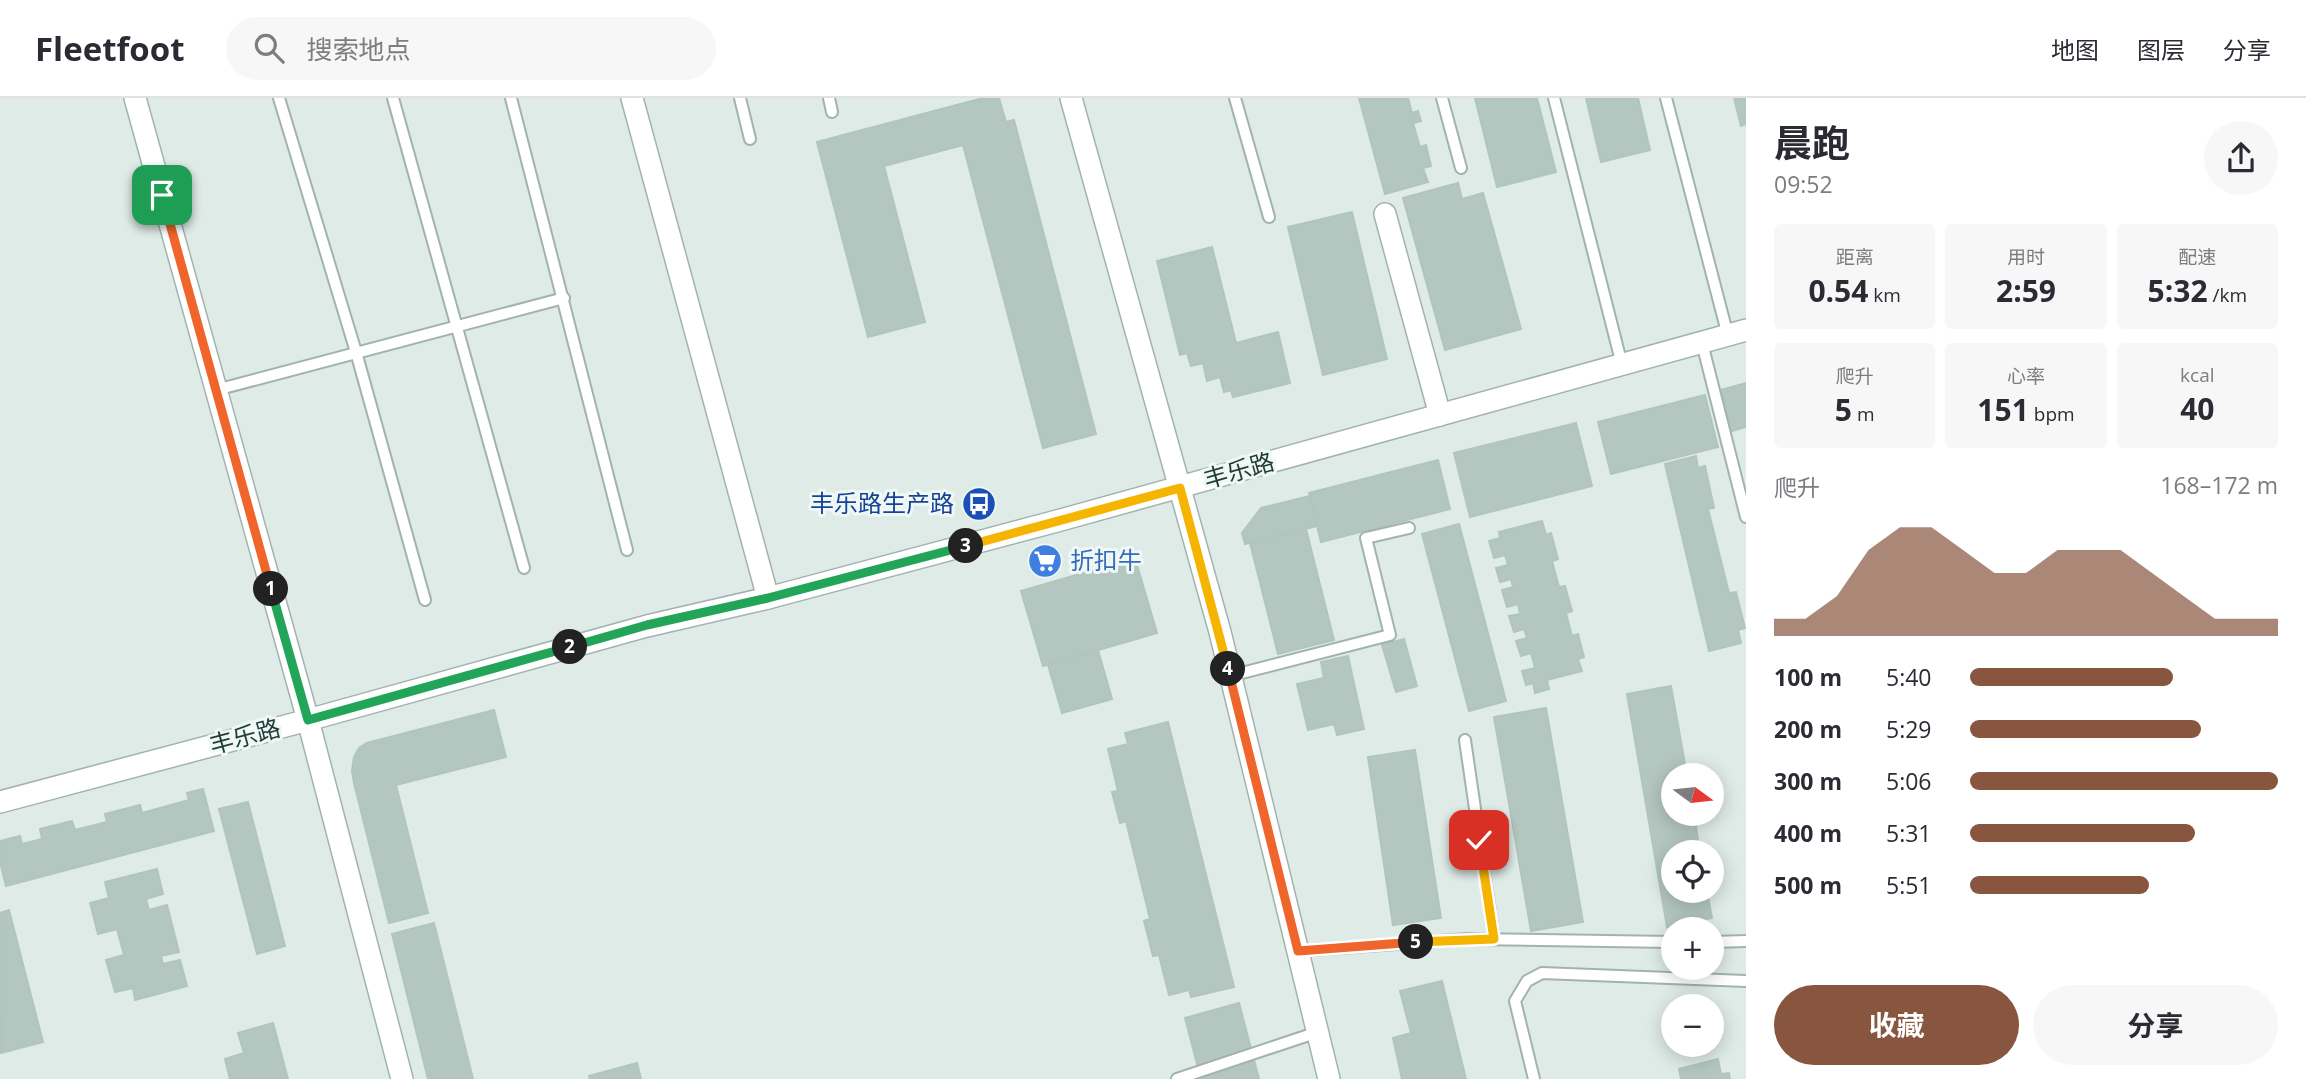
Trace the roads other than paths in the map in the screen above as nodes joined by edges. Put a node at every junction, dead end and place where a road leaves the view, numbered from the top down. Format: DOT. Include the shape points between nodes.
graph roads {
  1 [pos="135,98"];
  2 [pos="279,98"];
  3 [pos="393,98"];
  4 [pos="511,98"];
  5 [pos="632,98"];
  6 [pos="740,98"];
  7 [pos="829,98"];
  8 [pos="1071,98"];
  9 [pos="1235,98"];
  10 [pos="1442,98"];
  11 [pos="1554,98"];
  12 [pos="1666,98"];
  13 [pos="832,112"];
  14 [pos="750,139"];
  15 [pos="1461,168"];
  16 [pos="1385,214"];
  17 [pos="1269,218"];
  18 [pos="564,298"];
  19 [pos="455,326"];
  20 [pos="1737,333"];
  21 [pos="1702,343"];
  22 [pos="356,352"];
  23 [pos="1622,365"];
  24 [pos="216,390"];
  25 [pos="1440,415"];
  26 [pos="1180,488"];
  27 [pos="1746,517"];
  28 [pos="1409,528"];
  29 [pos="627,550"];
  30 [pos="524,568"];
  31 [pos="768,598"];
  32 [pos="425,600"];
  33 [pos="1230,676"];
  34 [pos="308,720"];
  35 [pos="1465,740"];
  36 [pos="0,802"];
  37 [pos="1494,939"];
  38 [pos="1746,941"];
  39 [pos="1661,942"];
  40 [pos="1724,942"];
  41 [pos="1298,951"];
  42 [pos="1746,981"];
  43 [pos="1318,1032"];
  44 [pos="402,1079"];
  45 [pos="1177,1079"];
  46 [pos="1329,1079"];
  47 [pos="1534,1079"];
  1 -- 24 [label="street"];
  2 -- 22 [label="lane"];
  3 -- 19 [label="lane"];
  4 -- 18 [label="lane"];
  5 -- 31 [label="street"];
  6 -- 14 [label="lane"];
  7 -- 13 [label="lane"];
  8 -- 26 [label="street"];
  9 -- 17 [label="lane"];
  10 -- 15 [label="lane"];
  11 -- 23 [label="lane"];
  12 -- 20 [label="lane"];
  16 -- 25 [label="street"];
  18 -- 19 [label="lane"];
  18 -- 29 [label="lane"];
  19 -- 22 [label="lane"];
  19 -- 30 [label="lane"];
  20 -- 21 [label="street, 丰乐路"];
  21 -- 23 [label="street, 丰乐路"];
  21 -- 27 [label="lane"];
  22 -- 24 [label="lane"];
  22 -- 32 [label="lane"];
  23 -- 25 [label="street, 丰乐路"];
  24 -- 34 [label="street"];
  25 -- 26 [label="street, 丰乐路"];
  26 -- 31 [label="street, 丰乐路"];
  26 -- 33 [label="street"];
  28 -- 33 [label="lane" via="1366,538 1390,635"];
  31 -- 34 [label="street, 丰乐路" via="647,625"];
  33 -- 41 [label="street"];
  34 -- 36 [label="street, 丰乐路"];
  34 -- 44 [label="street"];
  35 -- 37 [label="lane"];
  37 -- 39 [label="lane"];
  37 -- 41 [label="lane"];
  38 -- 40 [label="lane"];
  41 -- 43 [label="street"];
  42 -- 47 [label="lane" via="1542,973 1527,981 1515,1001"];
  43 -- 45 [label="lane"];
  43 -- 46 [label="street"];
}
